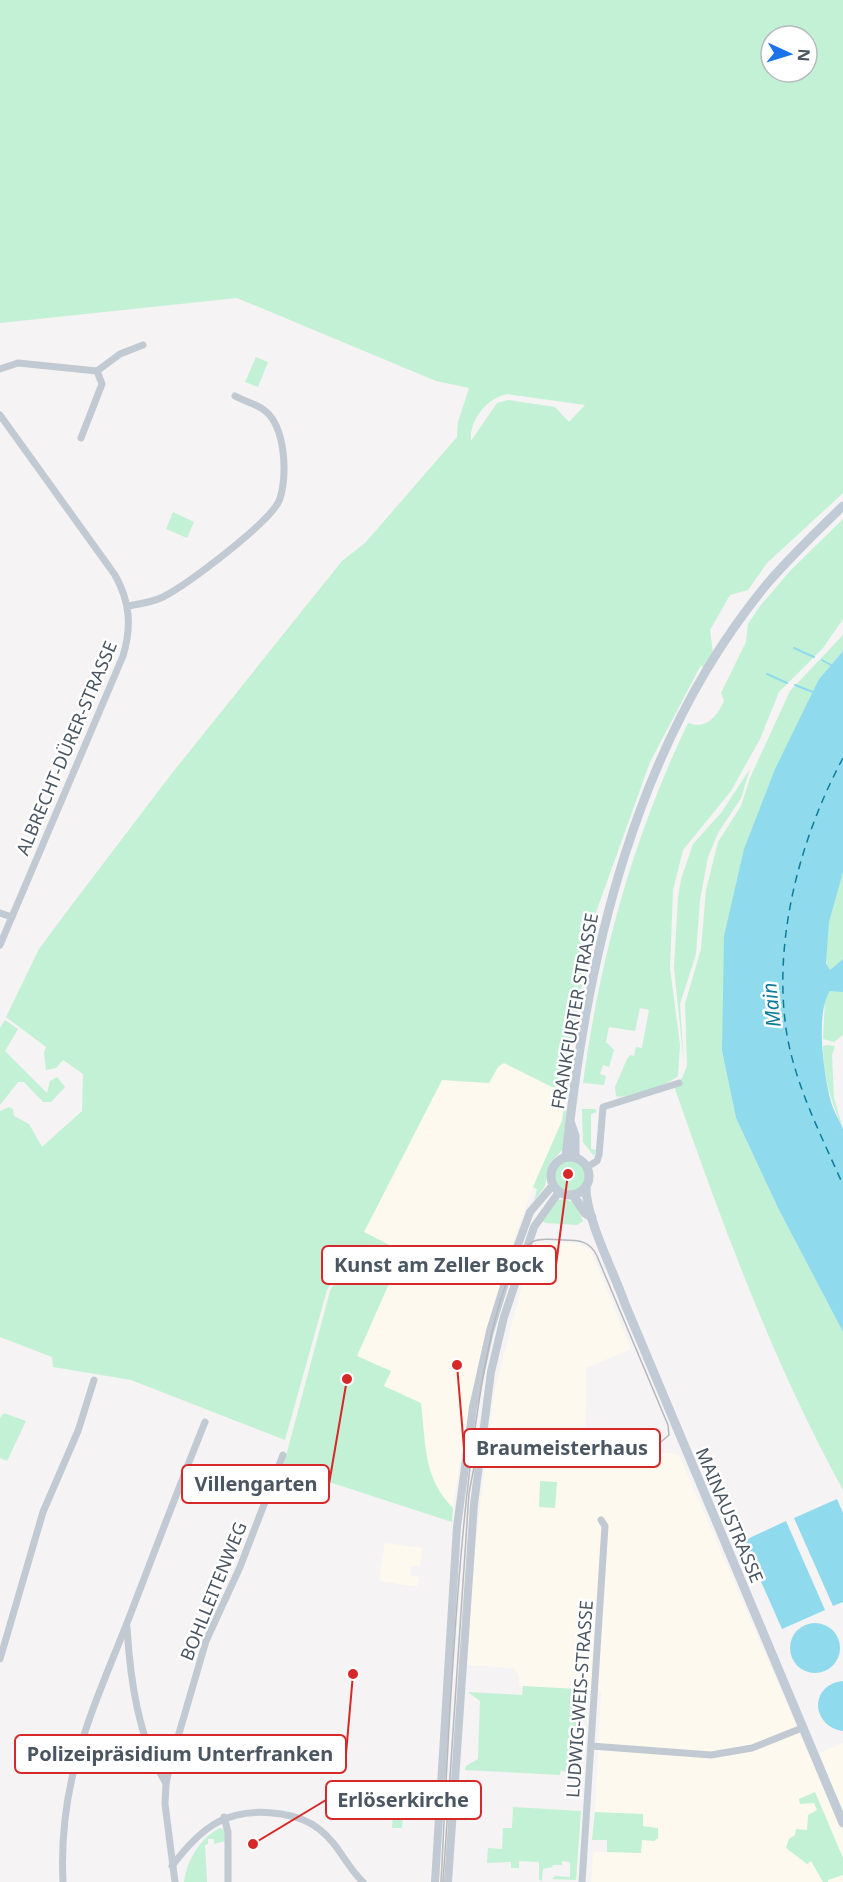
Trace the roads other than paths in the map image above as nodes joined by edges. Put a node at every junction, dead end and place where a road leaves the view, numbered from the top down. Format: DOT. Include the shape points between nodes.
graph roads {
  1 [pos="143,345"];
  2 [pos="0,369"];
  3 [pos="97,371"];
  4 [pos="235,396"];
  5 [pos="0,415"];
  6 [pos="81,438"];
  7 [pos="843,506"];
  8 [pos="128,606"];
  9 [pos="0,913"];
  10 [pos="12,917"];
  11 [pos="0,945"];
  12 [pos="679,1083"];
  13 [pos="571,1157"];
  14 [pos="591,1165"];
  15 [pos="586,1186"];
  16 [pos="556,1189"];
  17 [pos="573,1195"];
  18 [pos="592,1217"];
  19 [pos="500,1316"];
  20 [pos="481,1370"];
  21 [pos="491,1372"];
  22 [pos="94,1380"];
  23 [pos="473,1407"];
  24 [pos="486,1408"];
  25 [pos="205,1422"];
  26 [pos="283,1455"];
  27 [pos="601,1520"];
  28 [pos="455,1560"];
  29 [pos="470,1561"];
  30 [pos="127,1624"];
  31 [pos="450,1635"];
  32 [pos="465,1637"];
  33 [pos="0,1659"];
  34 [pos="802,1728"];
  35 [pos="591,1746"];
  36 [pos="166,1783"];
  37 [pos="224,1817"];
  38 [pos="843,1823"];
  39 [pos="172,1866"];
  40 [pos="63,1882"];
  41 [pos="175,1882"];
  42 [pos="228,1882"];
  43 [pos="363,1882"];
  44 [pos="435,1882"];
  45 [pos="448,1882"];
  46 [pos="582,1882"];
  1 -- 3 [label="street" via="120,354"];
  2 -- 3 [label="street" via="18,363"];
  3 -- 6 [label="street" via="102,384"];
  4 -- 8 [label="street" via="266,411 278,432 284,484 278,502 263,522 177,589 152,601"];
  5 -- 8 [label="street, ALBRECHT-DÜRER-STRASSE" via="115,575"];
  7 -- 13 [label="main road, FRANKFURTER STRASSE" via="750,606 704,678 660,763 639,814 604,927 585,1026 571,1124 575,1136"];
  8 -- 10 [label="street, ALBRECHT-DÜRER-STRASSE" via="123,656"];
  9 -- 10 [label="street"];
  10 -- 11 [label="street, ALBRECHT-DÜRER-STRASSE"];
  12 -- 14 [label="street" via="603,1107 599,1155"];
  13 -- 14 [label="main road"];
  13 -- 16 [label="main road" via="552,1168"];
  14 -- 15 [label="main road"];
  15 -- 17 [label="main road"];
  15 -- 18 [label="main road, MAINAUSTRASSE"];
  16 -- 17 [label="main road"];
  16 -- 19 [label="street" via="549,1187 530,1212"];
  17 -- 18 [label="main road, MAINAUSTRASSE"];
  18 -- 34 [label="main road, MAINAUSTRASSE"];
  19 -- 20 [label="street"];
  19 -- 21 [label="street"];
  20 -- 21 [label="street"];
  20 -- 23 [label="street"];
  21 -- 24 [label="street"];
  22 -- 33 [label="street" via="78,1431 43,1512"];
  23 -- 24 [label="street"];
  23 -- 28 [label="street"];
  24 -- 29 [label="street"];
  25 -- 30 [label="street"];
  26 -- 36 [label="street, BOHLLEITENWEG" via="240,1567 206,1641"];
  27 -- 35 [label="street, LUDWIG-WEIS-STRASSE" via="605,1526"];
  28 -- 29 [label="street"];
  28 -- 31 [label="street"];
  29 -- 32 [label="street"];
  30 -- 36 [label="street" via="134,1689 148,1744"];
  30 -- 40 [label="street" via="72,1771 62,1828"];
  31 -- 32 [label="street"];
  31 -- 44 [label="street"];
  32 -- 45 [label="street"];
  34 -- 35 [label="street" via="752,1748 711,1755"];
  34 -- 38 [label="main road, MAINAUSTRASSE"];
  35 -- 46 [label="street, LUDWIG-WEIS-STRASSE"];
  36 -- 39 [label="street, BOHLLEITENWEG"];
  37 -- 39 [label="street" via="211,1824"];
  37 -- 42 [label="street" via="228,1832"];
  37 -- 43 [label="street" via="264,1812 307,1821 334,1843"];
  39 -- 41 [label="street, BOHLLEITENWEG"];
}
